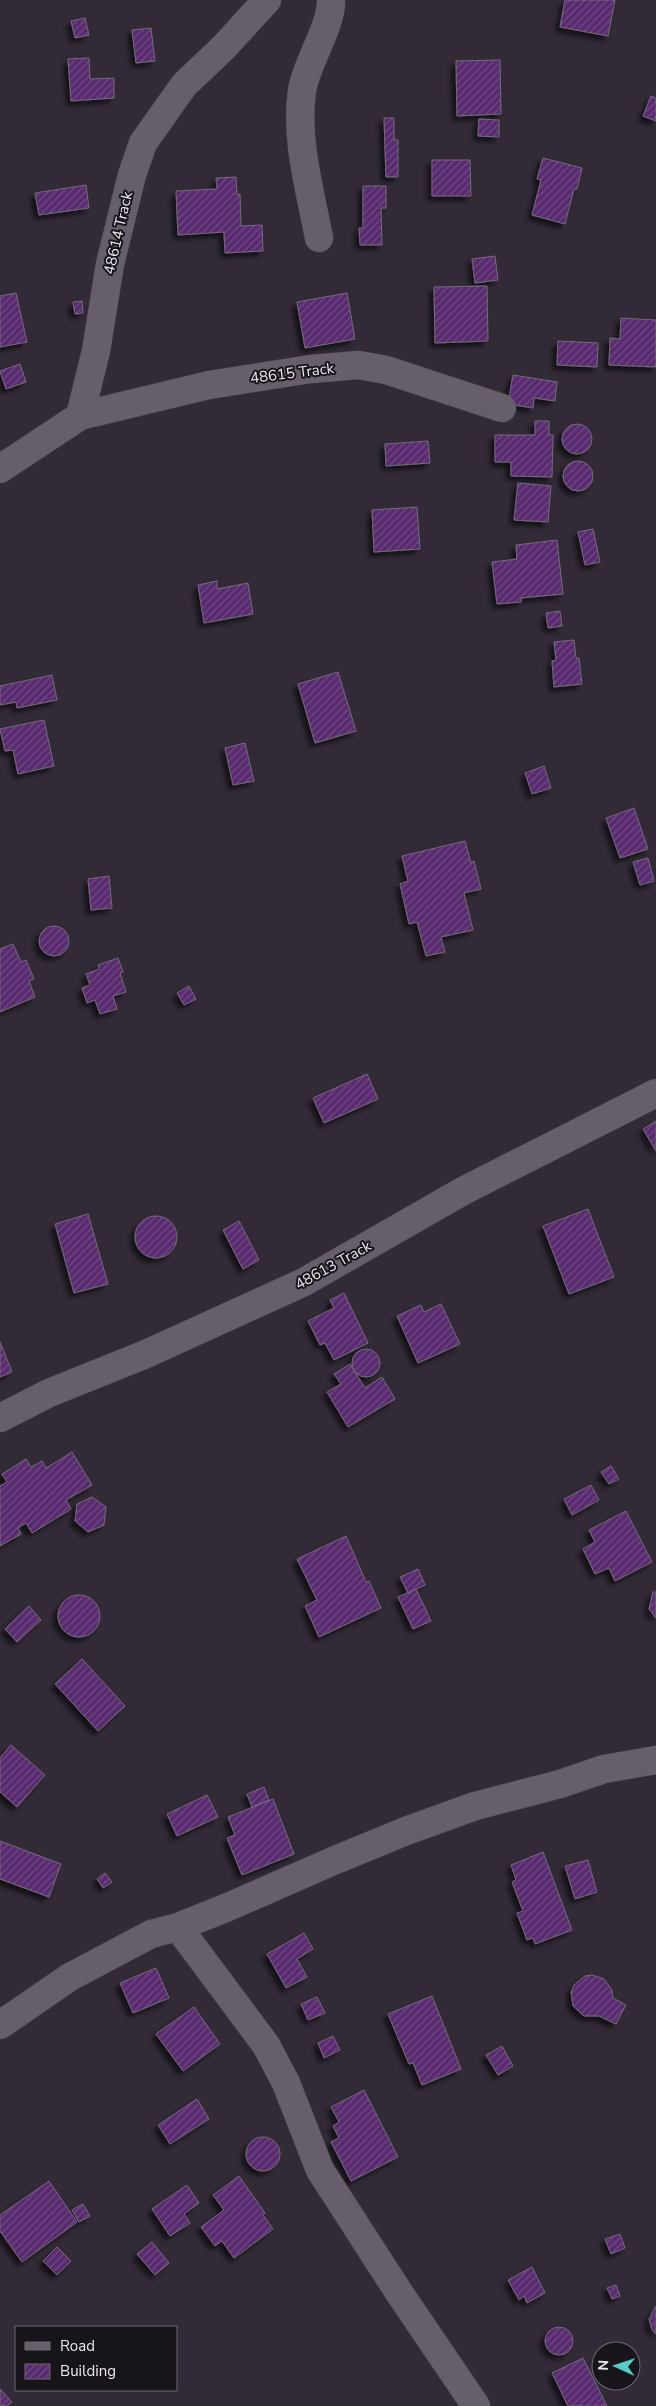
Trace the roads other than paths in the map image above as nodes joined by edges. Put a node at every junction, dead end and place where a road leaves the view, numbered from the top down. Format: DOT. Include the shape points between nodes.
graph roads {
  1 [pos="266,0"];
  2 [pos="331,0"];
  3 [pos="319,238"];
  4 [pos="502,408"];
  5 [pos="80,416"];
  6 [pos="0,469"];
  7 [pos="656,1093"];
  8 [pos="0,1418"];
  9 [pos="656,1760"];
  10 [pos="178,1927"];
  11 [pos="0,2025"];
  12 [pos="476,2406"];
  1 -- 5 [label="street, 48614 Track" via="184,85 143,143 110,264 96,351"];
  2 -- 3 [label="street" via="324,30 302,89 300,116"];
  4 -- 5 [label="street, 48615 Track" via="386,370 360,365 252,377"];
  5 -- 6 [label="street"];
  7 -- 8 [label="street, 48613 Track" via="462,1191 304,1282 146,1354 49,1393"];
  9 -- 10 [label="street" via="604,1769 476,1806 332,1861"];
  10 -- 11 [label="street" via="151,1934 70,1977"];
  10 -- 12 [label="street" via="266,2045 286,2083 320,2170"];
}
